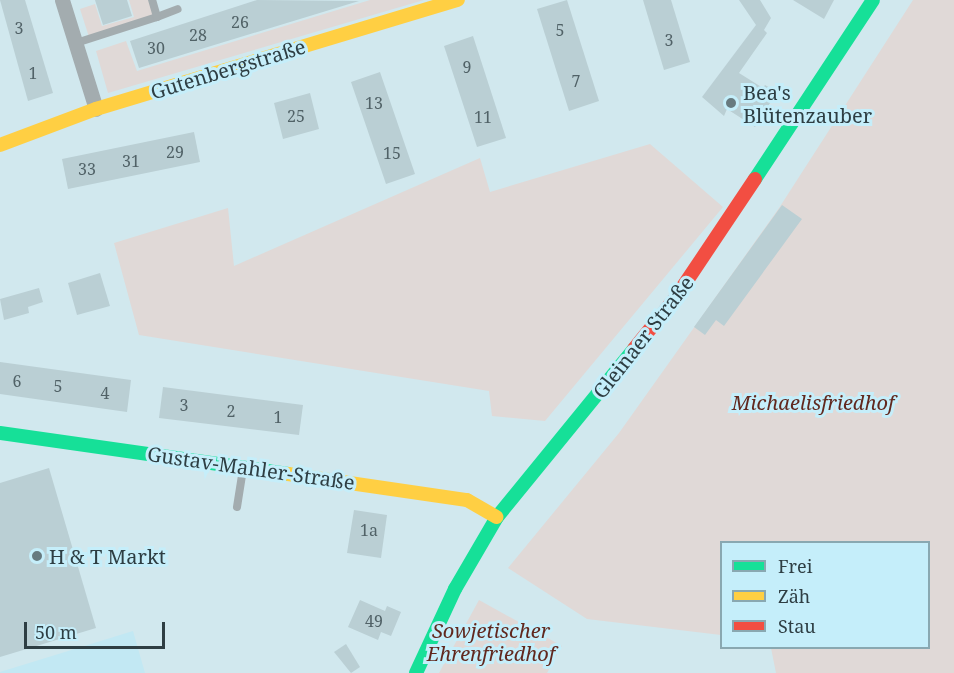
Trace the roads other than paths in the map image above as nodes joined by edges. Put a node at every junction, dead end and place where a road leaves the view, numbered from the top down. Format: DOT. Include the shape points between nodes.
graph roads {
  1 [pos="62,0"];
  2 [pos="152,0"];
  3 [pos="458,0"];
  4 [pos="873,0"];
  5 [pos="178,9"];
  6 [pos="157,17"];
  7 [pos="76,43"];
  8 [pos="96,109"];
  9 [pos="0,145"];
  10 [pos="0,433"];
  11 [pos="243,468"];
  12 [pos="237,507"];
  13 [pos="497,517"];
  14 [pos="416,673"];
  1 -- 7 [label="street"];
  2 -- 6 [label="lane"];
  3 -- 8 [label="street, Gutenbergstraße"];
  4 -- 13 [label="street, Gleinaer Straße" via="676,297"];
  5 -- 6 [label="lane"];
  6 -- 7 [label="lane"];
  7 -- 8 [label="street"];
  8 -- 9 [label="street, Gutenbergstraße"];
  10 -- 11 [label="street, Gustav-Mahler-Straße"];
  11 -- 12 [label="lane"];
  11 -- 13 [label="street, Gustav-Mahler-Straße" via="467,500"];
  13 -- 14 [label="street, Gleinaer Straße" via="455,589"];
}
